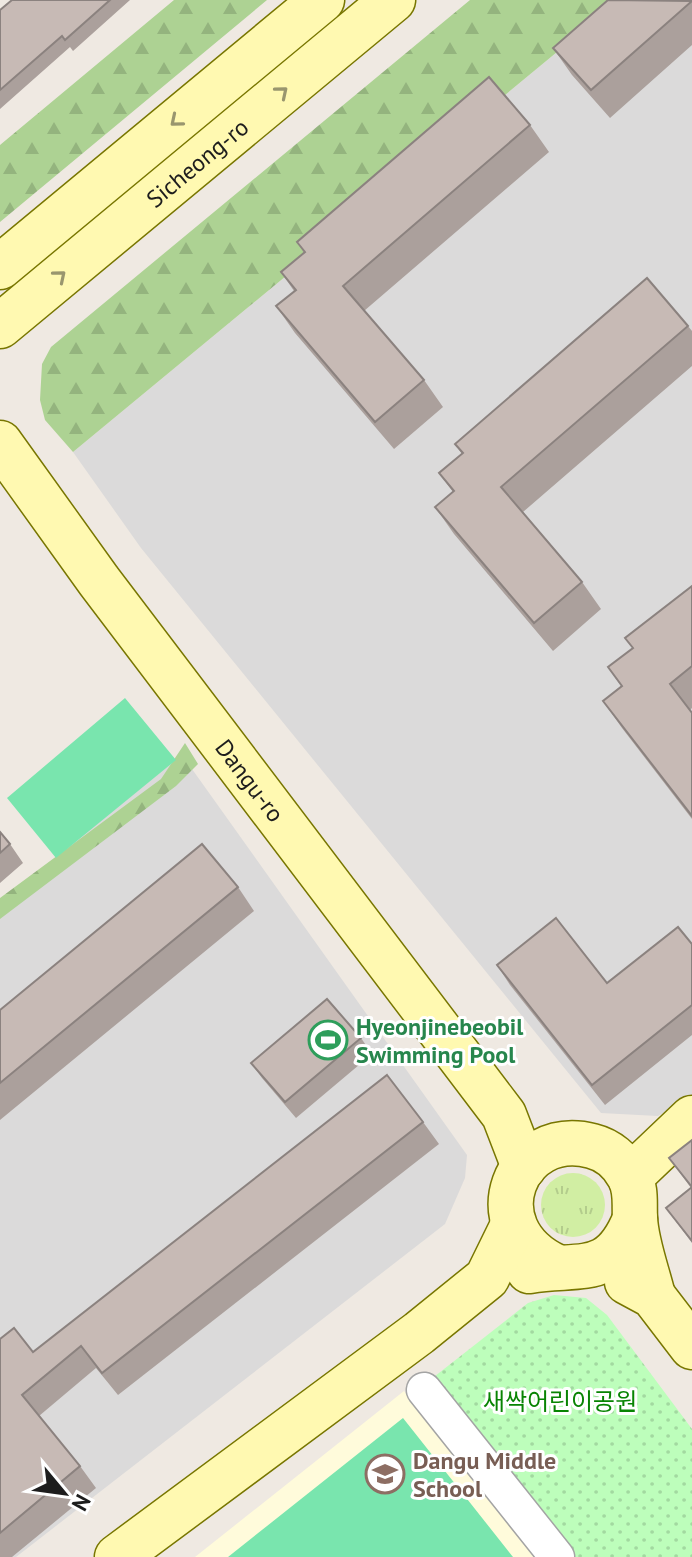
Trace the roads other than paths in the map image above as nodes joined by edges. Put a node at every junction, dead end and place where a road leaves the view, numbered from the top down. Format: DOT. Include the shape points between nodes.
graph roads {
  1 [pos="322,0"];
  2 [pos="393,0"];
  3 [pos="0,267"];
  4 [pos="0,326"];
  5 [pos="0,443"];
  6 [pos="686,1123"];
  7 [pos="577,1159"];
  8 [pos="635,1219"];
  9 [pos="513,1225"];
  10 [pos="575,1265"];
  11 [pos="487,1278"];
  12 [pos="653,1296"];
  13 [pos="692,1347"];
  14 [pos="424,1390"];
  15 [pos="117,1557"];
  16 [pos="557,1557"];
  1 -- 3 [label="street, Sicheong-ro, one-way"];
  4 -- 2 [label="street, Sicheong-ro, one-way"];
  5 -- 7 [label="street, Dangu-ro" via="504,1115"];
  6 -- 7 [label="street"];
  7 -- 8 [label="street" via="636,1198"];
  7 -- 9 [label="street" via="514,1185"];
  8 -- 10 [label="street" via="613,1254"];
  8 -- 12 [label="street"];
  9 -- 10 [label="street" via="537,1257"];
  9 -- 11 [label="street"];
  10 -- 11 [label="street"];
  10 -- 12 [label="street"];
  11 -- 15 [label="street"];
  12 -- 13 [label="street"];
  14 -- 16 [label="street"];
}
